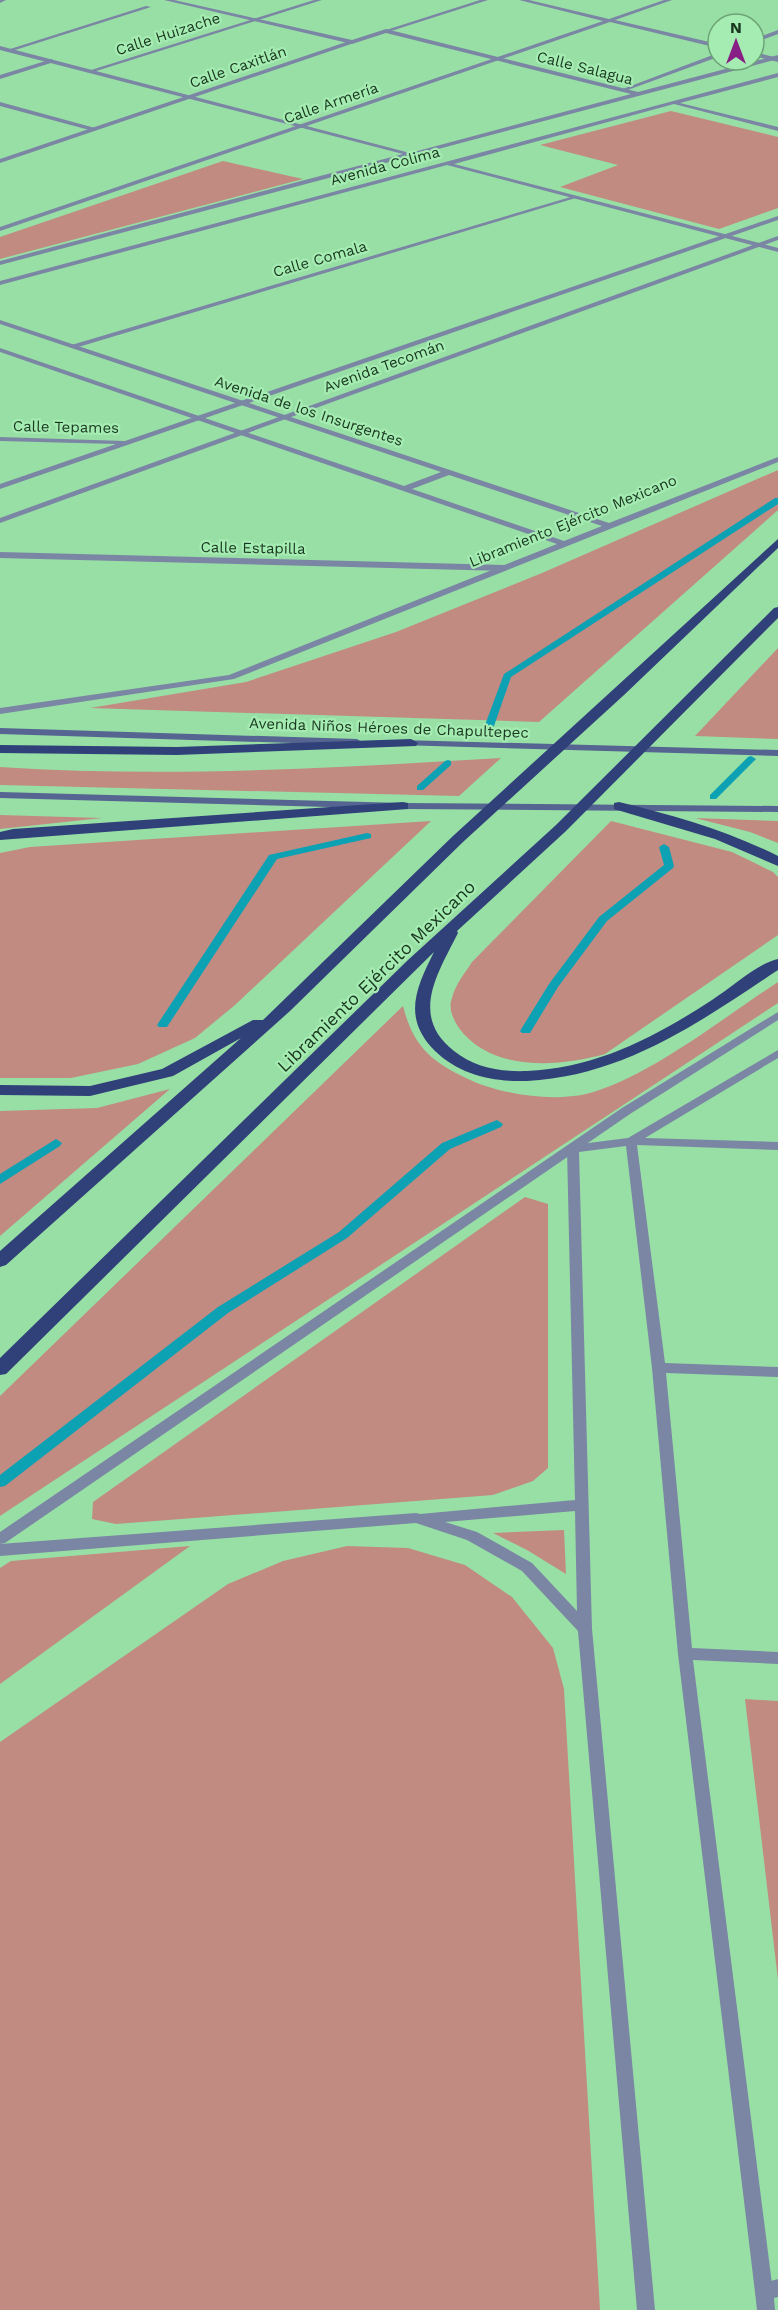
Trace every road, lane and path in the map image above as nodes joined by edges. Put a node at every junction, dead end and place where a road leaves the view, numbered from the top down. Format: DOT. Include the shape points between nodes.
graph roads {
  1 [pos="167,0"];
  2 [pos="319,0"];
  3 [pos="486,0"];
  4 [pos="522,0"];
  5 [pos="669,0"];
  6 [pos="148,7"];
  7 [pos="252,19"];
  8 [pos="609,21"];
  9 [pos="386,31"];
  10 [pos="352,42"];
  11 [pos="706,43"];
  12 [pos="0,48"];
  13 [pos="10,50"];
  14 [pos="497,59"];
  15 [pos="706,59"];
  16 [pos="776,59"];
  17 [pos="52,61"];
  18 [pos="91,71"];
  19 [pos="778,75"];
  20 [pos="0,77"];
  21 [pos="623,90"];
  22 [pos="641,94"];
  23 [pos="190,97"];
  24 [pos="652,97"];
  25 [pos="663,100"];
  26 [pos="675,103"];
  27 [pos="0,104"];
  28 [pos="302,126"];
  29 [pos="93,129"];
  30 [pos="778,129"];
  31 [pos="410,154"];
  32 [pos="0,161"];
  33 [pos="447,164"];
  34 [pos="576,197"];
  35 [pos="778,218"];
  36 [pos="0,229"];
  37 [pos="726,236"];
  38 [pos="778,238"];
  39 [pos="759,244"];
  40 [pos="778,250"];
  41 [pos="0,263"];
  42 [pos="0,283"];
  43 [pos="0,322"];
  44 [pos="72,346"];
  45 [pos="0,350"];
  46 [pos="243,404"];
  47 [pos="284,417"];
  48 [pos="199,419"];
  49 [pos="243,433"];
  50 [pos="0,439"];
  51 [pos="131,442"];
  52 [pos="778,459"];
  53 [pos="450,472"];
  54 [pos="0,487"];
  55 [pos="405,489"];
  56 [pos="0,521"];
  57 [pos="609,526"];
  58 [pos="778,542"];
  59 [pos="564,544"];
  60 [pos="0,555"];
  61 [pos="505,568"];
  62 [pos="778,611"];
  63 [pos="0,711"];
  64 [pos="0,731"];
  65 [pos="411,744"];
  66 [pos="0,749"];
  67 [pos="778,753"];
  68 [pos="0,795"];
  69 [pos="403,806"];
  70 [pos="619,806"];
  71 [pos="778,808"];
  72 [pos="0,836"];
  73 [pos="778,862"];
  74 [pos="456,924"];
  75 [pos="778,963"];
  76 [pos="285,1008"];
  77 [pos="778,1015"];
  78 [pos="778,1053"];
  79 [pos="0,1090"];
  80 [pos="631,1141"];
  81 [pos="778,1146"];
  82 [pos="573,1149"];
  83 [pos="0,1261"];
  84 [pos="659,1368"];
  85 [pos="0,1369"];
  86 [pos="778,1372"];
  87 [pos="582,1505"];
  88 [pos="416,1518"];
  89 [pos="0,1539"];
  90 [pos="0,1550"];
  91 [pos="585,1629"];
  92 [pos="685,1654"];
  93 [pos="778,1658"];
  94 [pos="769,2297"];
  95 [pos="646,2310"];
  1 -- 7 [label="street"];
  2 -- 7 [label="street, Calle Huizache"];
  3 -- 9 [label="street, Calle Caxitlán"];
  4 -- 8 [label="street"];
  5 -- 8 [label="street, Calle Armería"];
  6 -- 13 [label="street"];
  7 -- 10 [label="street"];
  7 -- 18 [label="street, Calle Huizache"];
  8 -- 11 [label="street"];
  8 -- 14 [label="street, Calle Armería"];
  9 -- 10 [label="street, Calle Caxitlán"];
  9 -- 14 [label="street, Calle Salagua"];
  10 -- 23 [label="street, Calle Caxitlán"];
  12 -- 13 [label="street"];
  13 -- 17 [label="street"];
  14 -- 21 [label="street, Calle Salagua"];
  14 -- 28 [label="street, Calle Armería"];
  15 -- 21 [label="street"];
  16 -- 22 [label="street, Avenida Colima"];
  17 -- 18 [label="street"];
  17 -- 20 [label="street"];
  18 -- 23 [label="street"];
  19 -- 26 [label="street, Avenida Colima"];
  21 -- 22 [label="street, Calle Salagua"];
  22 -- 24 [label="street, Calle Salagua"];
  22 -- 31 [label="street, Avenida Colima"];
  23 -- 28 [label="street"];
  23 -- 29 [label="street, Calle Caxitlán"];
  25 -- 26 [label="street"];
  26 -- 30 [label="street"];
  26 -- 33 [label="street, Avenida Colima"];
  27 -- 29 [label="street"];
  28 -- 31 [label="street"];
  28 -- 36 [label="street, Calle Armería"];
  29 -- 32 [label="street, Calle Caxitlán"];
  31 -- 33 [label="street"];
  31 -- 41 [label="street, Avenida Colima"];
  33 -- 34 [label="street"];
  33 -- 42 [label="street, Avenida Colima"];
  34 -- 37 [label="street"];
  34 -- 44 [label="street, Calle Comala"];
  35 -- 37 [label="street, Avenida Tecomán"];
  37 -- 39 [label="street"];
  37 -- 46 [label="street, Avenida Tecomán"];
  38 -- 39 [label="street, Avenida Tecomán"];
  39 -- 40 [label="street"];
  39 -- 47 [label="street, Avenida Tecomán"];
  43 -- 44 [label="street, Avenida de los Insurgentes"];
  44 -- 46 [label="street, Avenida de los Insurgentes"];
  45 -- 48 [label="street"];
  46 -- 47 [label="street, Avenida de los Insurgentes"];
  46 -- 48 [label="street, Avenida Tecomán"];
  47 -- 49 [label="street, Avenida Tecomán"];
  47 -- 53 [label="street, Avenida de los Insurgentes"];
  48 -- 49 [label="street"];
  48 -- 51 [label="street, Avenida Tecomán"];
  49 -- 55 [label="street"];
  49 -- 56 [label="street, Avenida Tecomán"];
  50 -- 51 [label="street, Calle Tepames"];
  51 -- 54 [label="street, Avenida Tecomán"];
  52 -- 57 [label="street, Libramiento Ejército Mexicano"];
  53 -- 55 [label="street"];
  53 -- 57 [label="street, Avenida de los Insurgentes"];
  55 -- 59 [label="street"];
  57 -- 59 [label="street, Libramiento Ejército Mexicano"];
  58 -- 76 [label="highway" via="458,839"];
  59 -- 61 [label="street, Libramiento Ejército Mexicano"];
  60 -- 61 [label="street, Calle Estapilla"];
  61 -- 63 [label="street, Libramiento Ejército Mexicano" via="231,676"];
  62 -- 74 [label="highway, Libramiento Ejército Mexicano" via="561,828"];
  64 -- 65 [label="main road, Avenida Niños Héroes de Chapultepec"];
  65 -- 66 [label="highway" via="177,752"];
  65 -- 67 [label="main road, Avenida Niños Héroes de Chapultepec"];
  68 -- 69 [label="main road"];
  69 -- 70 [label="main road"];
  69 -- 72 [label="highway"];
  70 -- 71 [label="main road"];
  70 -- 73 [label="highway" via="704,829 746,844"];
  74 -- 75 [label="highway" via="420,1002 422,1022 433,1042 459,1063 488,1075 549,1077 601,1066 693,1019"];
  74 -- 85 [label="highway, Libramiento Ejército Mexicano"];
  76 -- 79 [label="highway" via="167,1073 90,1091"];
  76 -- 83 [label="highway"];
  77 -- 82 [label="street"];
  78 -- 80 [label="street"];
  80 -- 81 [label="street"];
  80 -- 82 [label="street"];
  80 -- 84 [label="street"];
  82 -- 87 [label="street"];
  82 -- 89 [label="street"];
  84 -- 86 [label="street"];
  84 -- 92 [label="street"];
  87 -- 88 [label="street"];
  87 -- 91 [label="street"];
  88 -- 90 [label="street"];
  88 -- 91 [label="street" via="472,1536 527,1567"];
  91 -- 95 [label="street"];
  92 -- 93 [label="street"];
  92 -- 94 [label="street"];
}
